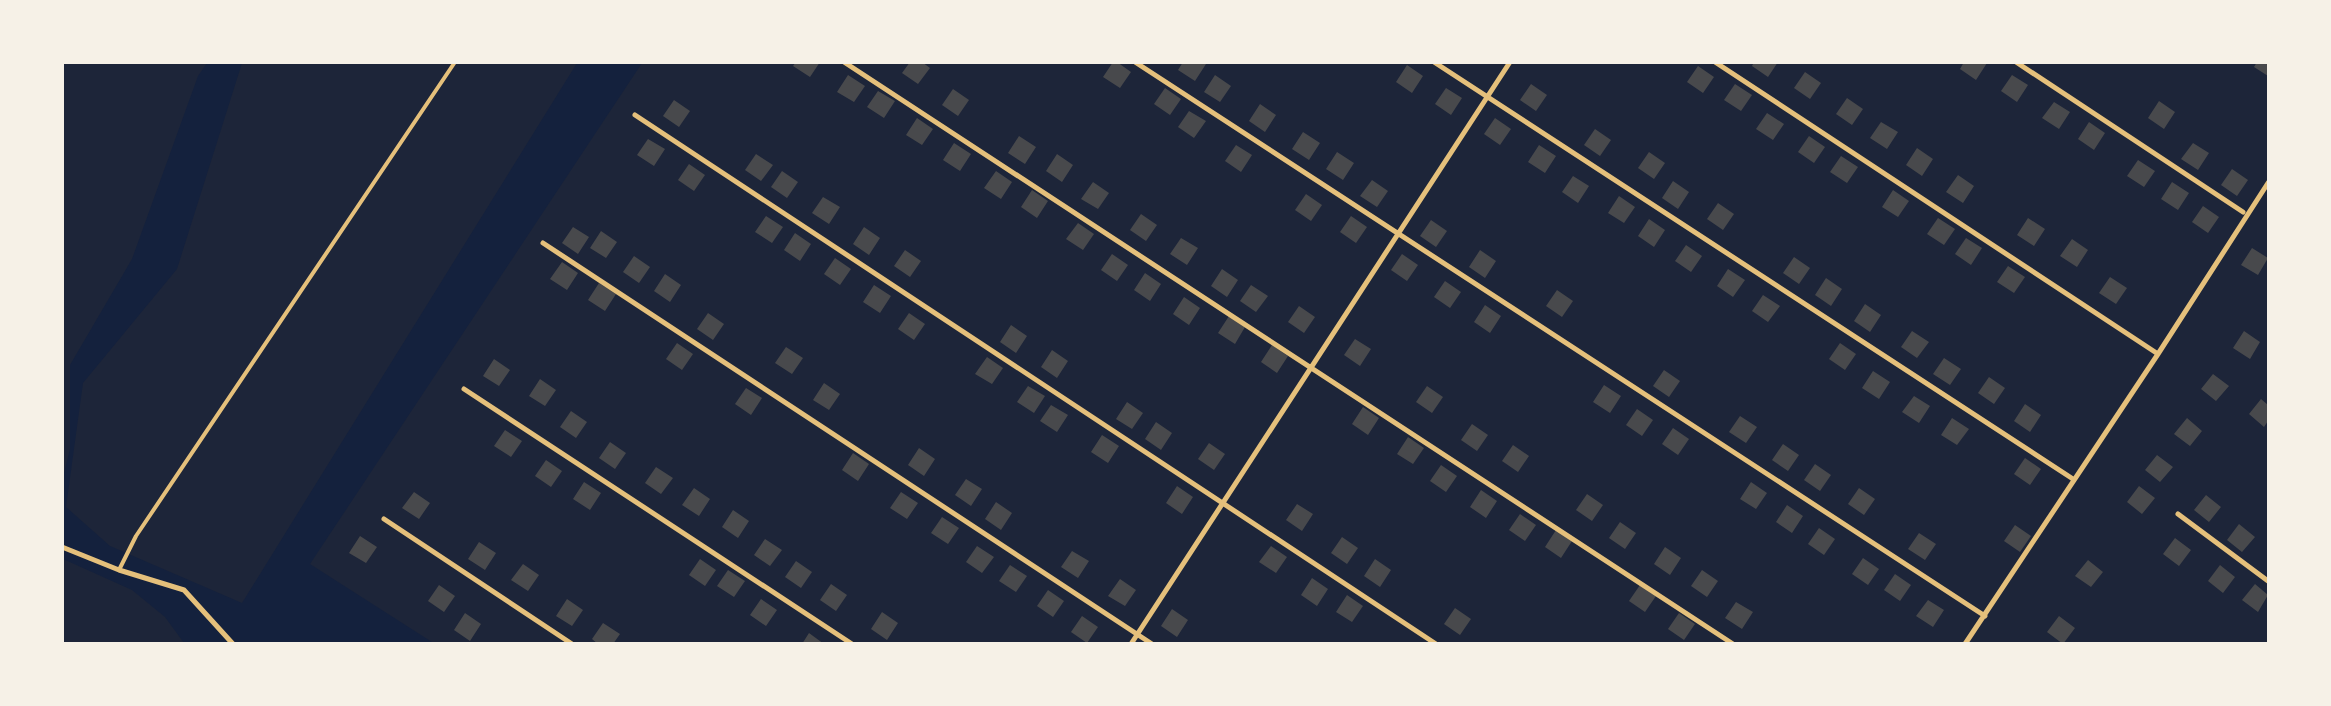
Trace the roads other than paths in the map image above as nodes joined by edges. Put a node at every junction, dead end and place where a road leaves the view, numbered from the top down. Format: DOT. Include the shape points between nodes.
graph roads {
  1 [pos="455,62"];
  2 [pos="844,62"];
  3 [pos="1135,62"];
  4 [pos="1434,62"];
  5 [pos="1510,62"];
  6 [pos="1715,62"];
  7 [pos="2016,62"];
  8 [pos="1487,97"];
  9 [pos="635,115"];
  10 [pos="2268,183"];
  11 [pos="2243,212"];
  12 [pos="1397,234"];
  13 [pos="543,243"];
  14 [pos="2158,354"];
  15 [pos="1310,368"];
  16 [pos="464,389"];
  17 [pos="2074,479"];
  18 [pos="1222,503"];
  19 [pos="2178,514"];
  20 [pos="384,519"];
  21 [pos="62,547"];
  22 [pos="119,570"];
  23 [pos="2268,580"];
  24 [pos="1985,616"];
  25 [pos="1137,634"];
  26 [pos="233,644"];
  27 [pos="572,644"];
  28 [pos="852,644"];
  29 [pos="1131,644"];
  30 [pos="1152,644"];
  31 [pos="1436,644"];
  32 [pos="1733,644"];
  33 [pos="1965,644"];
  1 -- 22 [label="lane" via="142,528"];
  2 -- 15 [label="street"];
  3 -- 12 [label="street"];
  4 -- 8 [label="street"];
  5 -- 8 [label="street"];
  6 -- 14 [label="street"];
  7 -- 11 [label="street"];
  8 -- 12 [label="street"];
  8 -- 17 [label="street"];
  9 -- 18 [label="street"];
  10 -- 14 [label="street"];
  12 -- 15 [label="street"];
  12 -- 24 [label="street"];
  13 -- 25 [label="street"];
  14 -- 17 [label="street"];
  15 -- 18 [label="street"];
  15 -- 32 [label="street"];
  16 -- 28 [label="street"];
  17 -- 24 [label="street"];
  18 -- 25 [label="street"];
  18 -- 31 [label="street"];
  19 -- 23 [label="street"];
  20 -- 27 [label="street"];
  21 -- 22 [label="street"];
  22 -- 26 [label="street" via="184,590"];
  24 -- 33 [label="street"];
  25 -- 29 [label="street"];
  25 -- 30 [label="street"];
}
